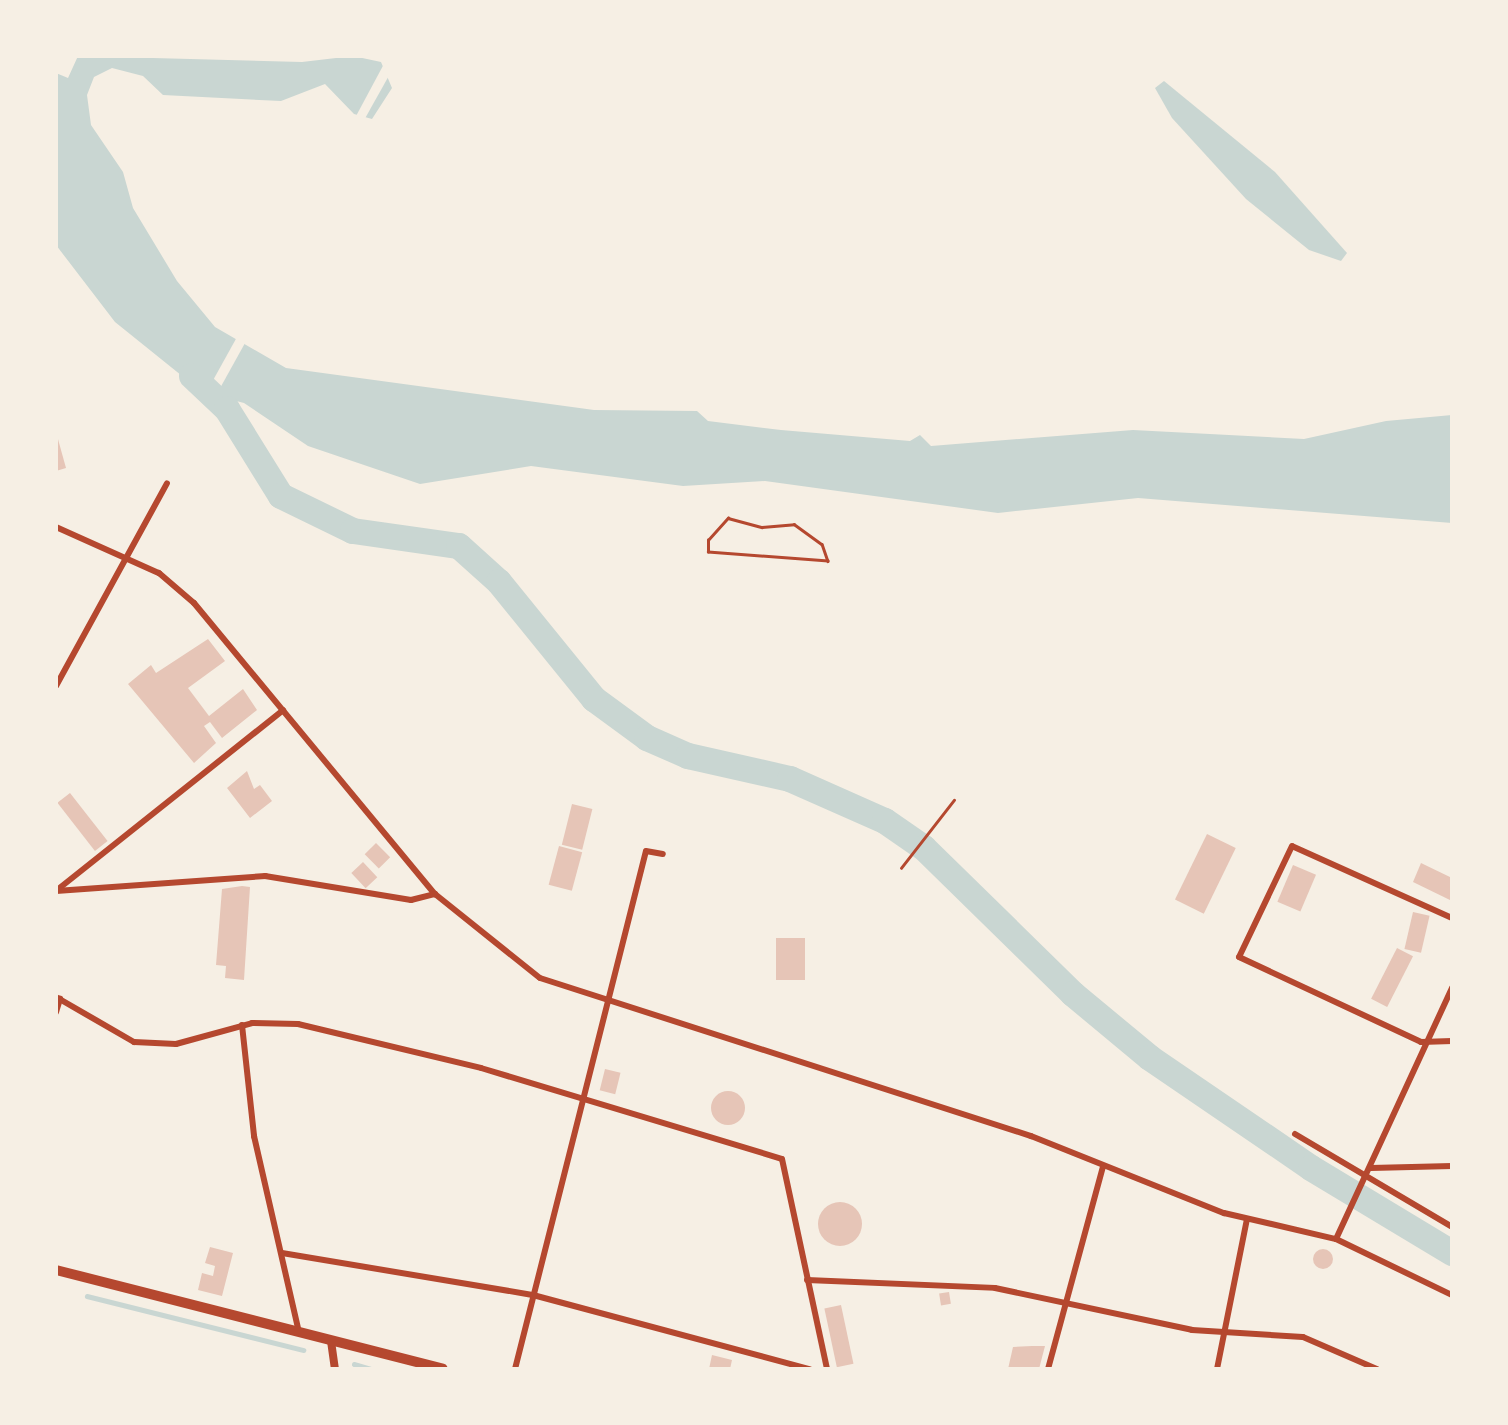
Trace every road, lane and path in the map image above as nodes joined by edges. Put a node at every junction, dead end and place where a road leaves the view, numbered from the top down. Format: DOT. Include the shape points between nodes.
graph roads {
  1 [pos="167,483"];
  2 [pos="56,527"];
  3 [pos="708,552"];
  4 [pos="125,556"];
  5 [pos="56,686"];
  6 [pos="283,710"];
  7 [pos="954,800"];
  8 [pos="663,854"];
  9 [pos="901,868"];
  10 [pos="56,891"];
  11 [pos="435,894"];
  12 [pos="1452,918"];
  13 [pos="1452,988"];
  14 [pos="58,998"];
  15 [pos="610,1003"];
  16 [pos="56,1012"];
  17 [pos="242,1025"];
  18 [pos="1428,1041"];
  19 [pos="1452,1041"];
  20 [pos="584,1101"];
  21 [pos="1295,1134"];
  22 [pos="1452,1166"];
  23 [pos="1103,1167"];
  24 [pos="1368,1174"];
  25 [pos="1247,1219"];
  26 [pos="1452,1227"];
  27 [pos="1336,1239"];
  28 [pos="282,1253"];
  29 [pos="56,1270"];
  30 [pos="807,1280"];
  31 [pos="533,1295"];
  32 [pos="1452,1295"];
  33 [pos="1065,1301"];
  34 [pos="299,1332"];
  35 [pos="1226,1335"];
  36 [pos="331,1341"];
  37 [pos="335,1369"];
  38 [pos="443,1369"];
  39 [pos="515,1369"];
  40 [pos="810,1369"];
  41 [pos="827,1369"];
  42 [pos="1048,1369"];
  43 [pos="1217,1369"];
  44 [pos="1377,1369"];
  1 -- 4 [label="street"];
  2 -- 4 [label="street"];
  3 -- 3 [label="path" via="708,540 728,519 762,527 794,524 822,544 828,562"];
  4 -- 5 [label="street"];
  4 -- 6 [label="street" via="194,603"];
  6 -- 10 [label="street"];
  6 -- 11 [label="street"];
  7 -- 9 [label="path"];
  8 -- 15 [label="street" via="646,851"];
  10 -- 11 [label="street" via="265,876 411,900"];
  11 -- 15 [label="street" via="525,969"];
  12 -- 18 [label="street" via="1292,846 1239,957"];
  13 -- 18 [label="street"];
  14 -- 16 [label="street"];
  14 -- 17 [label="street" via="112,1033 151,1045"];
  15 -- 20 [label="street"];
  15 -- 23 [label="street" via="995,1123"];
  17 -- 20 [label="street" via="310,1027"];
  17 -- 28 [label="street" via="254,1136"];
  18 -- 19 [label="street"];
  18 -- 24 [label="street"];
  20 -- 30 [label="street" via="782,1159"];
  20 -- 31 [label="street"];
  21 -- 24 [label="street"];
  22 -- 24 [label="street"];
  23 -- 25 [label="street"];
  23 -- 33 [label="street"];
  24 -- 26 [label="street"];
  24 -- 27 [label="street"];
  25 -- 27 [label="street"];
  25 -- 35 [label="street"];
  27 -- 32 [label="street"];
  28 -- 31 [label="street"];
  28 -- 34 [label="street"];
  29 -- 34 [label="main road"];
  30 -- 33 [label="street" via="976,1285"];
  30 -- 41 [label="street"];
  31 -- 39 [label="street"];
  31 -- 40 [label="street"];
  33 -- 35 [label="street"];
  33 -- 42 [label="street"];
  34 -- 36 [label="main road"];
  35 -- 43 [label="street"];
  35 -- 44 [label="street" via="1303,1337"];
  36 -- 37 [label="street"];
  36 -- 38 [label="main road"];
}
